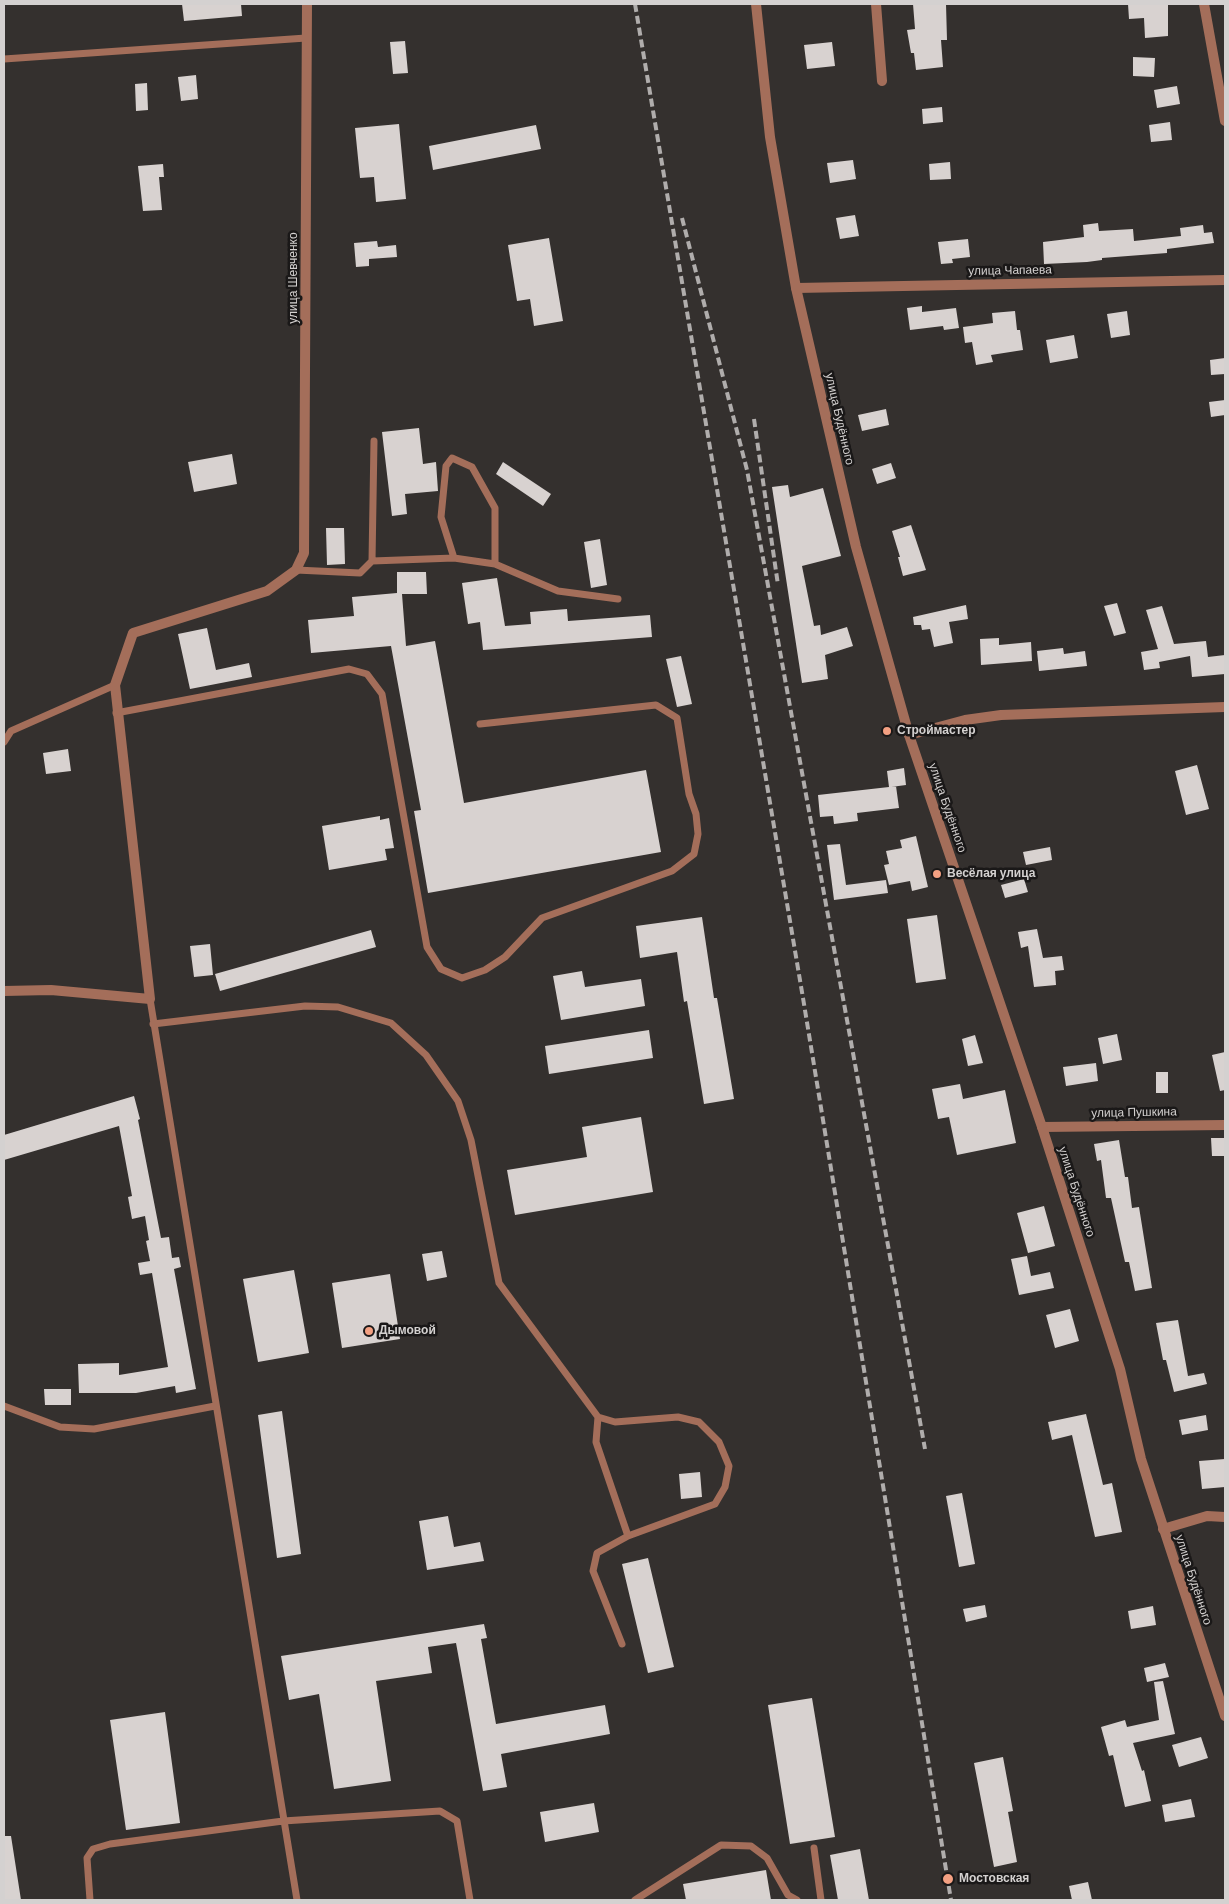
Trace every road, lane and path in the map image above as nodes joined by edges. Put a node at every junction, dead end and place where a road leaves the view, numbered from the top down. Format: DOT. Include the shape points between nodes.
graph roads {
  1 [pos="307,4"];
  2 [pos="756,4"];
  3 [pos="876,4"];
  4 [pos="1204,4"];
  5 [pos="306,38"];
  6 [pos="4,59"];
  7 [pos="882,81"];
  8 [pos="1225,121"];
  9 [pos="1225,280"];
  10 [pos="796,288"];
  11 [pos="374,442"];
  12 [pos="454,558"];
  13 [pos="372,561"];
  14 [pos="495,564"];
  15 [pos="296,570"];
  16 [pos="618,599"];
  17 [pos="115,685"];
  18 [pos="1225,706"];
  19 [pos="116,713"];
  20 [pos="480,724"];
  21 [pos="909,735"];
  22 [pos="4,742"];
  23 [pos="4,991"];
  24 [pos="150,999"];
  25 [pos="152,1024"];
  26 [pos="1225,1125"];
  27 [pos="1042,1127"];
  28 [pos="4,1406"];
  29 [pos="215,1406"];
  30 [pos="598,1416"];
  31 [pos="1225,1516"];
  32 [pos="1163,1530"];
  33 [pos="628,1536"];
  34 [pos="622,1644"];
  35 [pos="1225,1716"];
  36 [pos="284,1821"];
  37 [pos="814,1848"];
  38 [pos="90,1900"];
  39 [pos="297,1900"];
  40 [pos="470,1900"];
  41 [pos="635,1900"];
  42 [pos="796,1900"];
  43 [pos="821,1900"];
  1 -- 5 [label="street, улица Шевченко"];
  2 -- 10 [label="street, улица Будённого" via="770,137"];
  3 -- 7 [label="street"];
  4 -- 8 [label="street"];
  5 -- 6 [label="lane"];
  5 -- 15 [label="street, улица Шевченко" via="304,553"];
  9 -- 10 [label="street, улица Чапаева"];
  10 -- 21 [label="street, улица Будённого" via="856,546"];
  11 -- 13 [label="lane"];
  12 -- 13 [label="lane"];
  12 -- 14 [label="lane"];
  12 -- 14 [label="lane" via="441,517 446,466 452,458 472,467 495,508"];
  13 -- 15 [label="lane" via="360,573"];
  14 -- 16 [label="lane" via="558,591"];
  15 -- 17 [label="street" via="267,591 133,634"];
  17 -- 19 [label="street"];
  17 -- 22 [label="lane" via="11,731"];
  18 -- 21 [label="street" via="1001,715 965,720"];
  19 -- 20 [label="lane" via="349,669 367,674 382,694 427,947 440,970 462,978 485,970 505,957 542,918 672,871 694,854 698,834 677,718 656,704"];
  19 -- 24 [label="street"];
  21 -- 27 [label="street, улица Будённого"];
  23 -- 24 [label="street" via="51,990"];
  24 -- 25 [label="lane"];
  25 -- 29 [label="lane"];
  25 -- 30 [label="lane" via="305,1006 338,1008 390,1023 426,1055 458,1101 471,1140 499,1283"];
  26 -- 27 [label="street, улица Пушкина"];
  27 -- 32 [label="street, улица Будённого" via="1120,1369 1141,1459"];
  28 -- 29 [label="lane" via="60,1427 94,1429"];
  29 -- 36 [label="lane"];
  30 -- 33 [label="lane" via="596,1442"];
  30 -- 33 [label="lane" via="615,1422 678,1417 699,1422 719,1442 729,1466 725,1487 715,1504"];
  31 -- 32 [label="street" via="1207,1516"];
  32 -- 35 [label="street, улица Будённого"];
  33 -- 34 [label="lane" via="597,1553 593,1571"];
  36 -- 38 [label="lane" via="93,1849 87,1858"];
  36 -- 39 [label="lane"];
  36 -- 40 [label="lane" via="440,1811 457,1821"];
  37 -- 43 [label="lane"];
  41 -- 42 [label="lane" via="721,1845 751,1846 767,1858 788,1895"];
}
